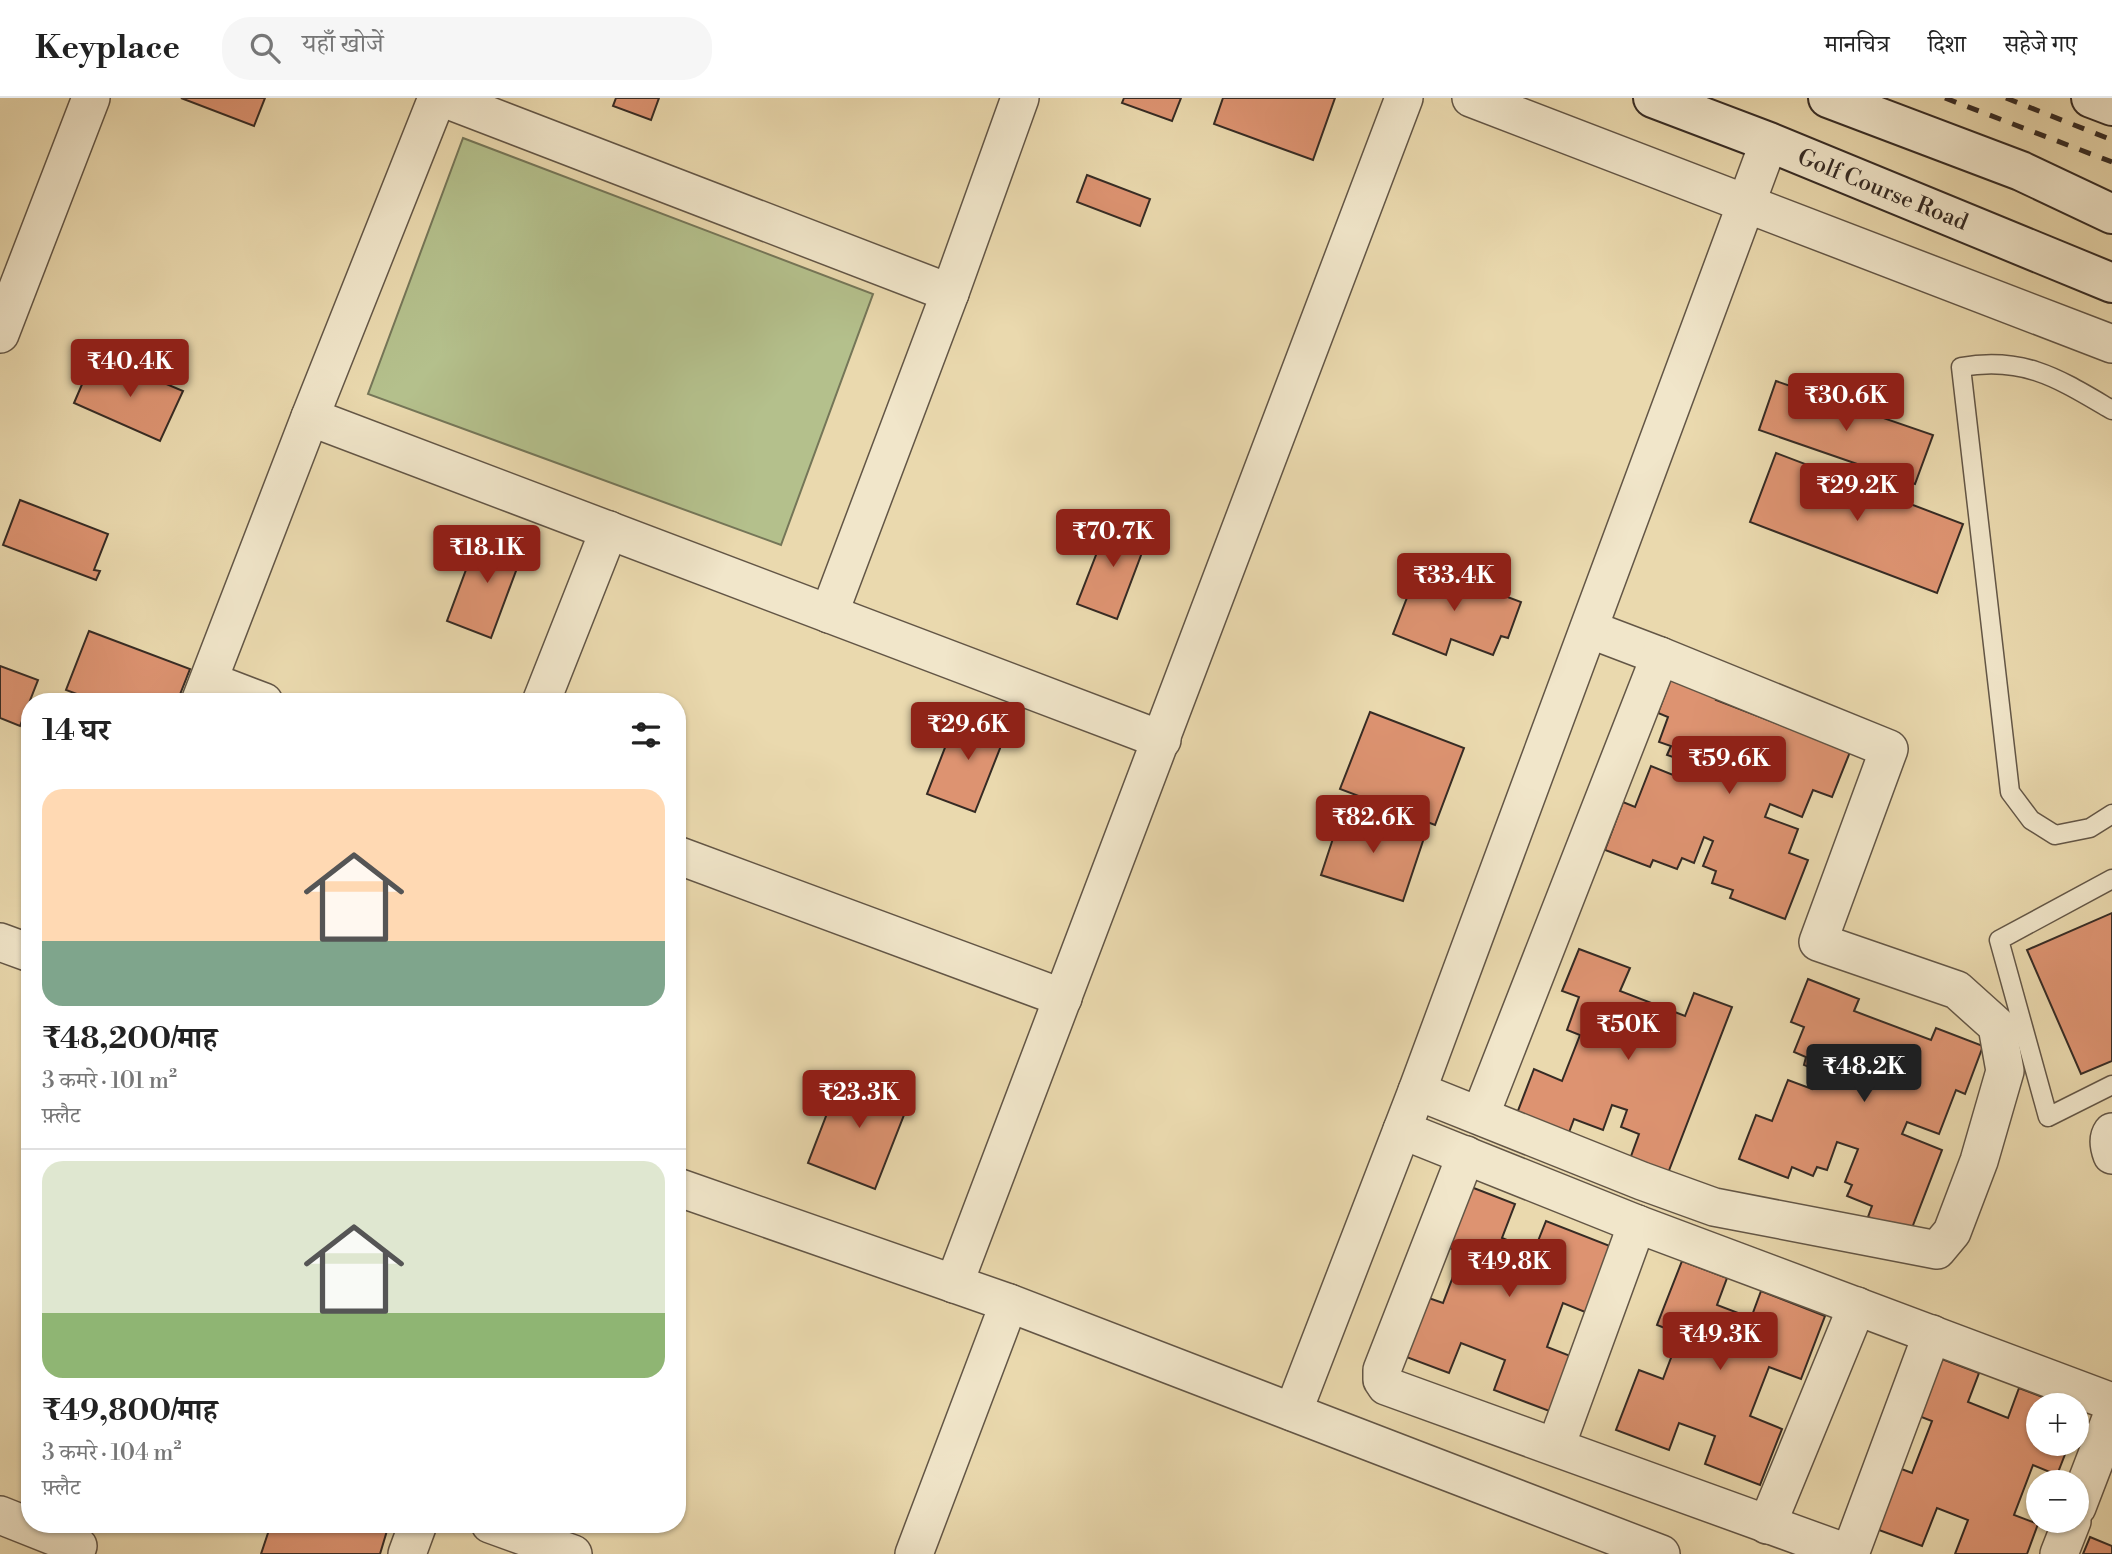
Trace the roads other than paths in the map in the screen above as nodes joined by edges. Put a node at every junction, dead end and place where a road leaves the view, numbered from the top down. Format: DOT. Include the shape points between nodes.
graph roads {
  1 [pos="90,98"];
  2 [pos="437,98"];
  3 [pos="443,98"];
  4 [pos="1020,98"];
  5 [pos="1404,98"];
  6 [pos="1471,98"];
  7 [pos="1653,98"];
  8 [pos="1828,98"];
  9 [pos="2091,98"];
  10 [pos="2112,106"];
  11 [pos="1769,142"];
  12 [pos="1747,204"];
  13 [pos="2112,214"];
  14 [pos="2112,283"];
  15 [pos="950,293"];
  16 [pos="0,334"];
  17 [pos="2112,344"];
  18 [pos="2112,410"];
  19 [pos="310,417"];
  20 [pos="609,530"];
  21 [pos="829,614"];
  22 [pos="1589,629"];
  23 [pos="1660,656"];
  24 [pos="205,692"];
  25 [pos="545,693"];
  26 [pos="1162,740"];
  27 [pos="2112,814"];
  28 [pos="686,858"];
  29 [pos="2112,879"];
  30 [pos="0,942"];
  31 [pos="21,950"];
  32 [pos="1063,998"];
  33 [pos="2112,1085"];
  34 [pos="1417,1091"];
  35 [pos="1480,1116"];
  36 [pos="1402,1130"];
  37 [pos="2112,1132"];
  38 [pos="1466,1155"];
  39 [pos="2112,1155"];
  40 [pos="686,1189"];
  41 [pos="1637,1224"];
  42 [pos="954,1284"];
  43 [pos="1009,1303"];
  44 [pos="1857,1306"];
  45 [pos="1932,1334"];
  46 [pos="2112,1402"];
  47 [pos="1293,1412"];
  48 [pos="2112,1416"];
  49 [pos="1556,1446"];
  50 [pos="2089,1476"];
  51 [pos="0,1515"];
  52 [pos="21,1522"];
  53 [pos="1767,1525"];
  54 [pos="55,1533"];
  55 [pos="415,1533"];
  56 [pos="515,1533"];
  57 [pos="2067,1533"];
  58 [pos="79,1541"];
  59 [pos="1647,1552"];
  60 [pos="1836,1552"];
  61 [pos="407,1554"];
  62 [pos="573,1554"];
  63 [pos="914,1554"];
  64 [pos="2059,1554"];
  1 -- 16 [label="street"];
  2 -- 19 [label="street"];
  3 -- 15 [label="street"];
  4 -- 15 [label="street"];
  5 -- 26 [label="street"];
  6 -- 12 [label="street"];
  7 -- 11 [label="street, Golf Course Road"];
  8 -- 13 [label="street" via="2021,171"];
  9 -- 10 [label="street"];
  11 -- 12 [label="street"];
  11 -- 14 [label="street, Golf Course Road"];
  12 -- 17 [label="street"];
  12 -- 22 [label="street"];
  15 -- 21 [label="street"];
  18 -- 27 [label="lane" via="2058,379 2014,364 1961,366 2010,792 2031,820 2056,835 2090,828"];
  19 -- 20 [label="street"];
  19 -- 24 [label="street"];
  20 -- 21 [label="street"];
  20 -- 25 [label="street"];
  21 -- 26 [label="street"];
  22 -- 23 [label="street"];
  22 -- 34 [label="street"];
  23 -- 35 [label="street"];
  23 -- 35 [label="street" via="1889,749 1818,942 1957,990 1997,1026 2005,1071 1952,1232 1937,1250 1714,1207"];
  26 -- 32 [label="street"];
  28 -- 32 [label="street"];
  29 -- 33 [label="lane" via="1999,940 2048,1117"];
  30 -- 31 [label="street"];
  32 -- 42 [label="street"];
  34 -- 35 [label="street"];
  34 -- 36 [label="street"];
  36 -- 38 [label="street"];
  36 -- 47 [label="street"];
  37 -- 39 [label="street" via="2108,1147"];
  38 -- 41 [label="street"];
  38 -- 49 [label="street" via="1382,1380 1386,1386"];
  40 -- 42 [label="street"];
  41 -- 44 [label="street"];
  41 -- 49 [label="street"];
  42 -- 43 [label="street"];
  43 -- 47 [label="street"];
  43 -- 63 [label="street"];
  44 -- 45 [label="street"];
  44 -- 53 [label="street"];
  45 -- 46 [label="street"];
  45 -- 60 [label="street"];
  47 -- 59 [label="street"];
  48 -- 50 [label="street"];
  49 -- 53 [label="street"];
  51 -- 52 [label="street"];
  53 -- 60 [label="street"];
  54 -- 58 [label="street"];
  55 -- 61 [label="street"];
  56 -- 62 [label="street"];
  57 -- 64 [label="street"];
}
